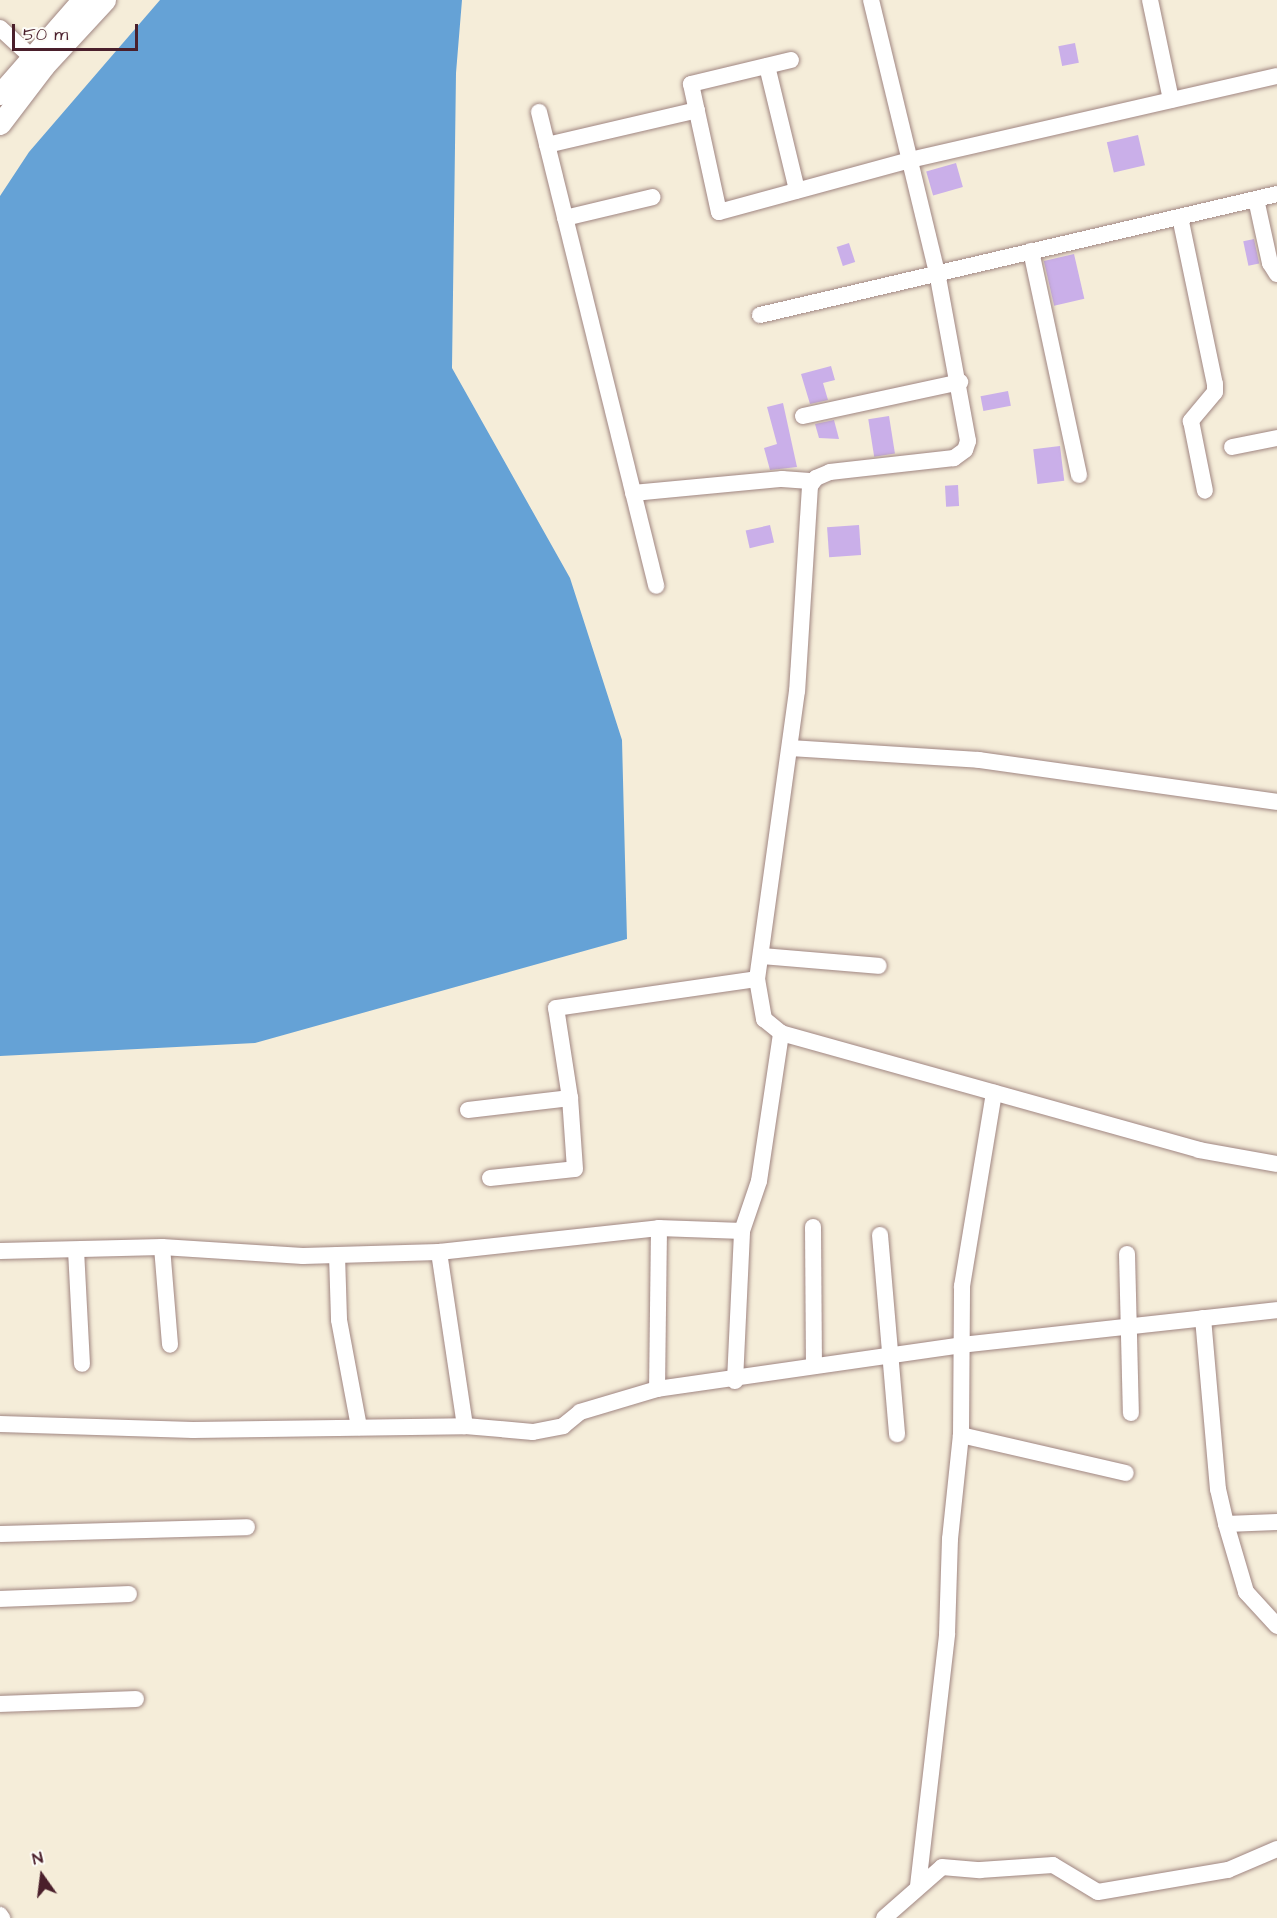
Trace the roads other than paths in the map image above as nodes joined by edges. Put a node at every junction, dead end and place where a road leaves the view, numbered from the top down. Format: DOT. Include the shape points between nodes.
graph roads {
  1 [pos="82,0"];
  2 [pos="105,0"];
  3 [pos="870,0"];
  4 [pos="1150,0"];
  5 [pos="0,28"];
  6 [pos="38,60"];
  7 [pos="791,60"];
  8 [pos="767,66"];
  9 [pos="1277,76"];
  10 [pos="0,94"];
  11 [pos="1171,100"];
  12 [pos="697,110"];
  13 [pos="539,112"];
  14 [pos="0,124"];
  15 [pos="547,145"];
  16 [pos="910,160"];
  17 [pos="797,190"];
  18 [pos="1277,194"];
  19 [pos="653,197"];
  20 [pos="1256,199"];
  21 [pos="1180,217"];
  22 [pos="565,218"];
  23 [pos="1031,251"];
  24 [pos="937,272"];
  25 [pos="1277,274"];
  26 [pos="760,315"];
  27 [pos="960,382"];
  28 [pos="803,416"];
  29 [pos="1277,438"];
  30 [pos="1232,447"];
  31 [pos="1079,476"];
  32 [pos="813,481"];
  33 [pos="1205,491"];
  34 [pos="633,493"];
  35 [pos="656,586"];
  36 [pos="790,748"];
  37 [pos="1277,802"];
  38 [pos="761,956"];
  39 [pos="879,966"];
  40 [pos="757,979"];
  41 [pos="781,1033"];
  42 [pos="994,1093"];
  43 [pos="570,1098"];
  44 [pos="468,1110"];
  45 [pos="1277,1164"];
  46 [pos="490,1178"];
  47 [pos="813,1227"];
  48 [pos="659,1228"];
  49 [pos="742,1231"];
  50 [pos="880,1235"];
  51 [pos="162,1247"];
  52 [pos="76,1250"];
  53 [pos="0,1251"];
  54 [pos="439,1252"];
  55 [pos="1127,1254"];
  56 [pos="337,1255"];
  57 [pos="1277,1310"];
  58 [pos="1203,1318"];
  59 [pos="1130,1328"];
  60 [pos="170,1345"];
  61 [pos="961,1345"];
  62 [pos="888,1355"];
  63 [pos="82,1364"];
  64 [pos="814,1366"];
  65 [pos="735,1381"];
  66 [pos="657,1389"];
  67 [pos="1131,1413"];
  68 [pos="0,1424"];
  69 [pos="465,1426"];
  70 [pos="359,1427"];
  71 [pos="897,1434"];
  72 [pos="961,1435"];
  73 [pos="1126,1473"];
  74 [pos="1277,1522"];
  75 [pos="1226,1524"];
  76 [pos="247,1527"];
  77 [pos="0,1534"];
  78 [pos="129,1594"];
  79 [pos="0,1599"];
  80 [pos="1277,1626"];
  81 [pos="136,1699"];
  82 [pos="0,1704"];
  83 [pos="1277,1849"];
  84 [pos="918,1886"];
  85 [pos="884,1918"];
  1 -- 6 [label="main road"];
  2 -- 6 [label="main road"];
  3 -- 16 [label="street"];
  4 -- 11 [label="street"];
  5 -- 6 [label="street"];
  6 -- 10 [label="main road"];
  6 -- 14 [label="main road"];
  7 -- 8 [label="street"];
  8 -- 12 [label="street" via="691,84"];
  8 -- 17 [label="street"];
  9 -- 11 [label="street"];
  11 -- 16 [label="street"];
  12 -- 15 [label="street"];
  12 -- 17 [label="street" via="719,212"];
  13 -- 15 [label="street"];
  15 -- 22 [label="street"];
  16 -- 17 [label="street"];
  16 -- 24 [label="street"];
  18 -- 20 [label="street"];
  19 -- 22 [label="street"];
  20 -- 21 [label="street"];
  20 -- 25 [label="street" via="1270,263"];
  21 -- 23 [label="street"];
  21 -- 33 [label="street" via="1215,384 1215,392 1191,421"];
  22 -- 34 [label="street"];
  23 -- 24 [label="street"];
  23 -- 31 [label="street"];
  24 -- 26 [label="street"];
  24 -- 27 [label="street"];
  27 -- 28 [label="street"];
  27 -- 32 [label="street" via="968,435 961,455 906,466 830,472"];
  29 -- 30 [label="street"];
  32 -- 34 [label="street" via="782,478"];
  32 -- 36 [label="street"];
  34 -- 35 [label="street"];
  36 -- 37 [label="street" via="979,760"];
  36 -- 38 [label="street"];
  38 -- 39 [label="street"];
  38 -- 40 [label="street"];
  40 -- 41 [label="street" via="764,1019"];
  40 -- 43 [label="street" via="556,1008"];
  41 -- 42 [label="street"];
  41 -- 49 [label="street" via="759,1181"];
  42 -- 45 [label="street" via="1199,1150"];
  42 -- 61 [label="street" via="962,1286"];
  43 -- 44 [label="street"];
  43 -- 46 [label="street" via="575,1168"];
  47 -- 64 [label="street"];
  48 -- 49 [label="street"];
  48 -- 54 [label="street"];
  48 -- 66 [label="street"];
  49 -- 65 [label="street"];
  50 -- 62 [label="street"];
  51 -- 52 [label="street"];
  51 -- 56 [label="street"];
  51 -- 60 [label="street"];
  52 -- 53 [label="street"];
  52 -- 63 [label="street"];
  54 -- 56 [label="street"];
  54 -- 69 [label="street"];
  55 -- 59 [label="street"];
  56 -- 70 [label="street" via="339,1320"];
  57 -- 58 [label="street"];
  58 -- 59 [label="street"];
  58 -- 75 [label="street" via="1218,1489"];
  59 -- 61 [label="street"];
  59 -- 67 [label="street"];
  61 -- 62 [label="street"];
  61 -- 72 [label="street"];
  62 -- 64 [label="street"];
  62 -- 71 [label="street"];
  64 -- 65 [label="street"];
  65 -- 66 [label="street"];
  66 -- 69 [label="street" via="580,1412 563,1426 533,1432"];
  68 -- 70 [label="street" via="193,1430"];
  69 -- 70 [label="street"];
  72 -- 73 [label="street"];
  72 -- 84 [label="street" via="950,1539 947,1634"];
  74 -- 75 [label="street"];
  75 -- 80 [label="street" via="1246,1592"];
  76 -- 77 [label="street"];
  78 -- 79 [label="street"];
  81 -- 82 [label="street"];
  83 -- 84 [label="street" via="1228,1870 1098,1892 1053,1865 980,1870 942,1866"];
  84 -- 85 [label="street"];
}
